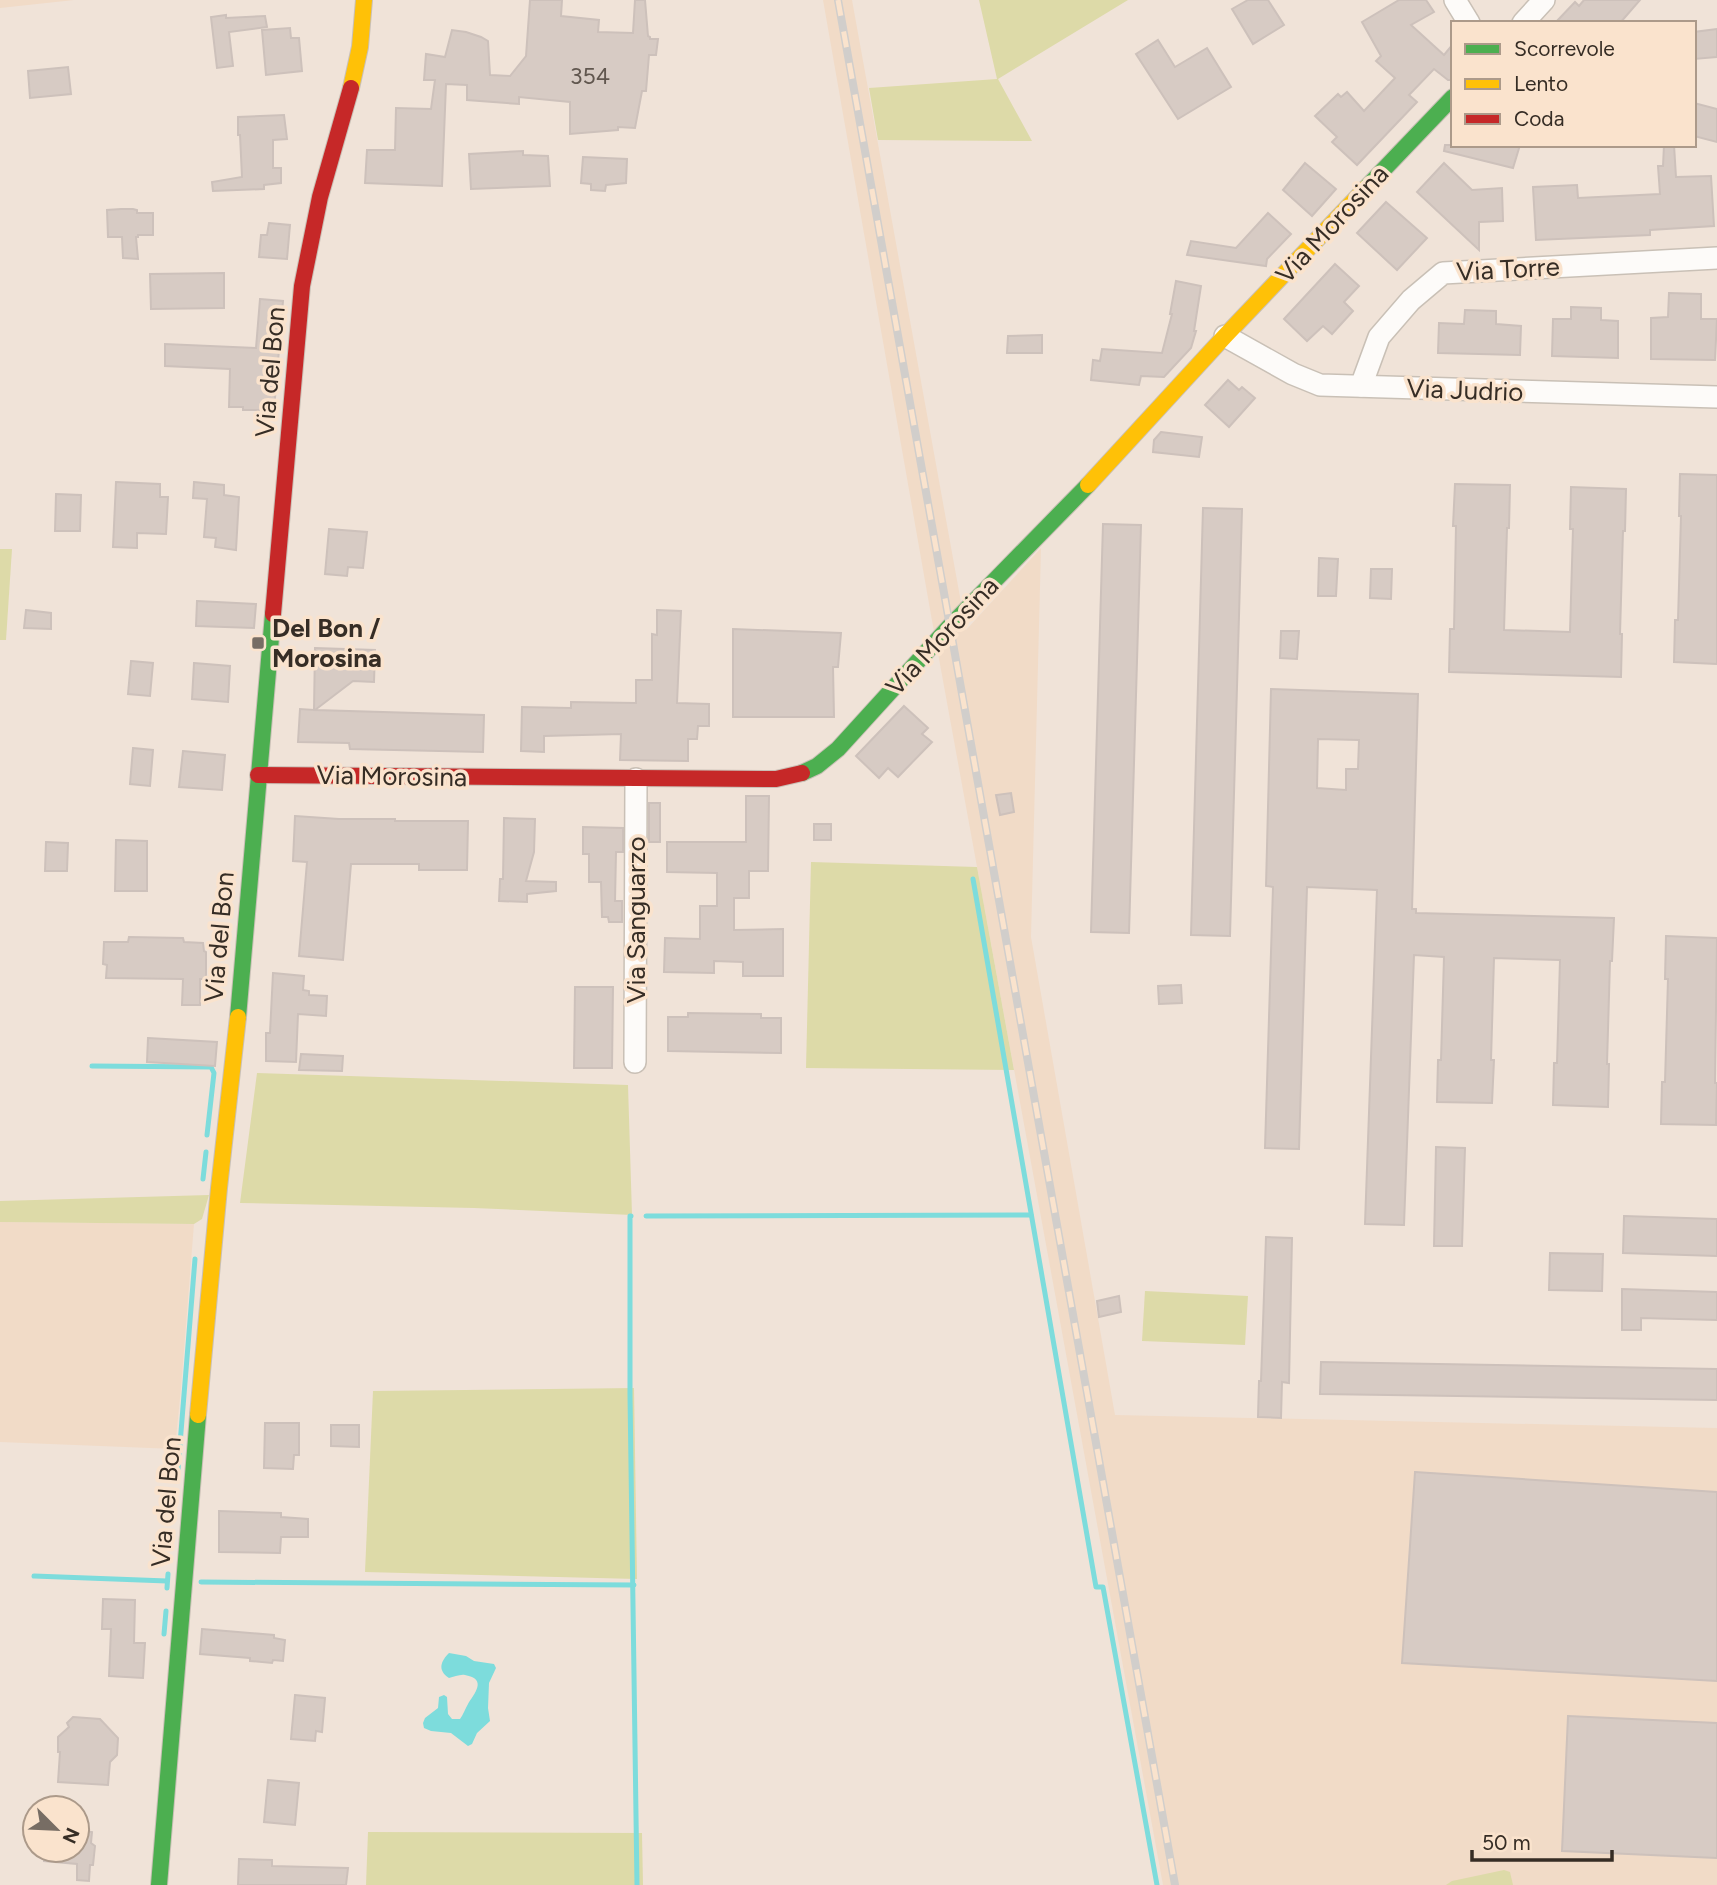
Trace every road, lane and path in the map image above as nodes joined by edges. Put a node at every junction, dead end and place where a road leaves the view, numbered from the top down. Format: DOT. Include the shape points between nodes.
graph roads {
  1 [pos="364,0"];
  2 [pos="1455,0"];
  3 [pos="1544,0"];
  4 [pos="1468,21"];
  5 [pos="1525,21"];
  6 [pos="1451,99"];
  7 [pos="1717,258"];
  8 [pos="1225,336"];
  9 [pos="1361,387"];
  10 [pos="1717,397"];
  11 [pos="258,775"];
  12 [pos="636,779"];
  13 [pos="635,1062"];
  14 [pos="159,1885"];
  1 -- 11 [label="street, Via del Bon" via="359,53 302,286"];
  2 -- 4 [label="street"];
  3 -- 5 [label="street"];
  6 -- 8 [label="street, Via Morosina"];
  7 -- 9 [label="street, Via Torre" via="1443,273 1411,300 1379,337"];
  8 -- 9 [label="street, Via Judrio" via="1306,380"];
  8 -- 12 [label="street, Via Morosina" via="824,763 791,778"];
  9 -- 10 [label="street, Via Judrio"];
  11 -- 12 [label="street, Via Morosina"];
  11 -- 14 [label="street, Via del Bon"];
  12 -- 13 [label="street, Via Sanguarzo"];
}
